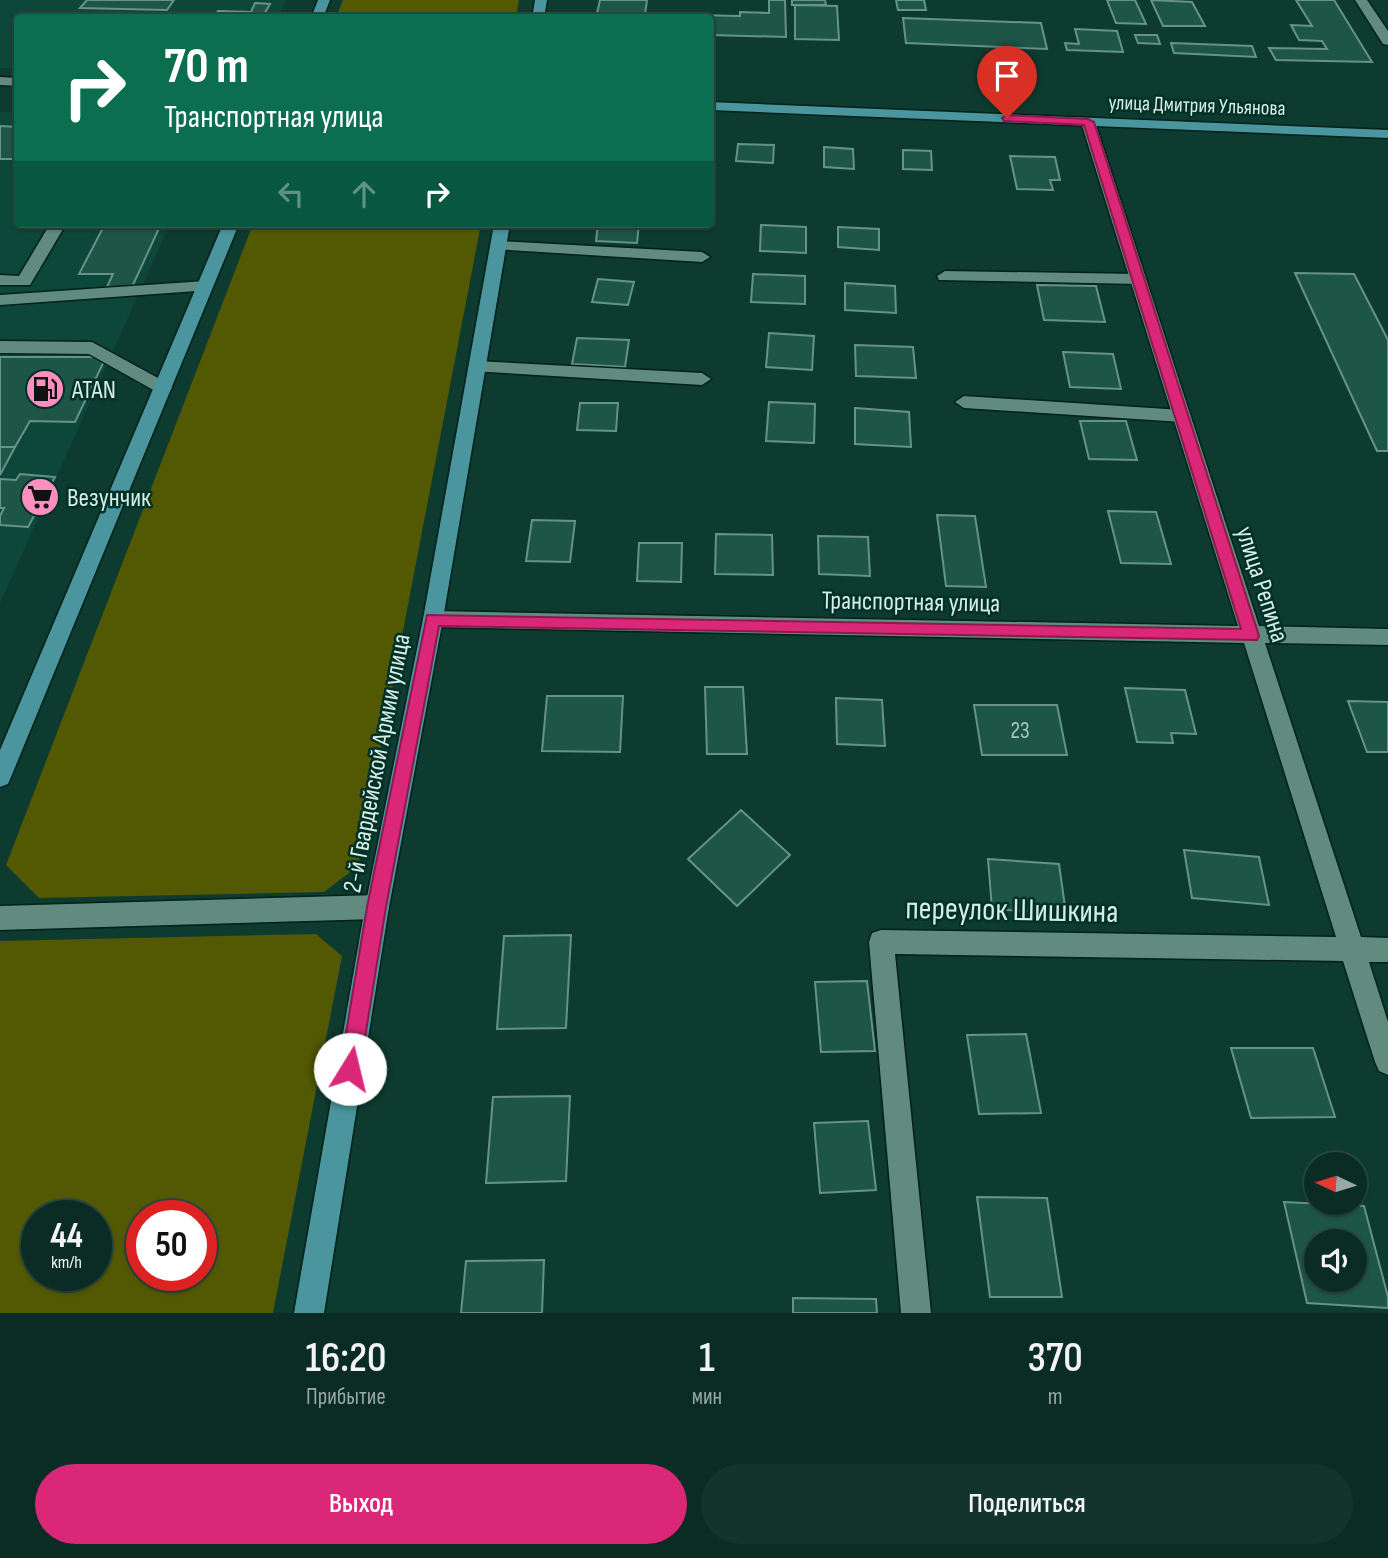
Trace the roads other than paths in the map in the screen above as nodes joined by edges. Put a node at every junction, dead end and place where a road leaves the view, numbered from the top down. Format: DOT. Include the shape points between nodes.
graph roads {
  1 [pos="1361,0"];
  2 [pos="1388,41"];
  3 [pos="714,106"];
  4 [pos="1088,122"];
  5 [pos="1388,134"];
  6 [pos="56,228"];
  7 [pos="229,228"];
  8 [pos="500,235"];
  9 [pos="702,257"];
  10 [pos="945,276"];
  11 [pos="1138,279"];
  12 [pos="0,280"];
  13 [pos="205,286"];
  14 [pos="0,300"];
  15 [pos="0,347"];
  16 [pos="477,367"];
  17 [pos="702,379"];
  18 [pos="163,388"];
  19 [pos="964,402"];
  20 [pos="1182,416"];
  21 [pos="433,619"];
  22 [pos="1251,636"];
  23 [pos="1388,637"];
  24 [pos="0,777"];
  25 [pos="377,907"];
  26 [pos="0,918"];
  27 [pos="1352,949"];
  28 [pos="1388,950"];
  29 [pos="1388,1062"];
  30 [pos="309,1313"];
  31 [pos="916,1313"];
  1 -- 2 [label="street"];
  3 -- 4 [label="main road, улица Дмитрия Ульянова"];
  4 -- 5 [label="main road, улица Дмитрия Ульянова"];
  4 -- 11 [label="street, улица Репина"];
  6 -- 12 [label="street" via="24,281"];
  7 -- 13 [label="main road"];
  8 -- 9 [label="street"];
  8 -- 16 [label="main road, 2-й Гвардейской Армии улица"];
  10 -- 11 [label="street"];
  11 -- 20 [label="street, улица Репина"];
  13 -- 14 [label="street"];
  13 -- 18 [label="main road"];
  15 -- 18 [label="street" via="92,348"];
  16 -- 17 [label="street"];
  16 -- 21 [label="main road, 2-й Гвардейской Армии улица"];
  18 -- 24 [label="main road"];
  19 -- 20 [label="street"];
  20 -- 22 [label="street, улица Репина"];
  21 -- 22 [label="street, Транспортная улица"];
  21 -- 25 [label="main road, 2-й Гвардейской Армии улица"];
  22 -- 23 [label="street, Транспортная улица"];
  22 -- 27 [label="street, улица Репина"];
  25 -- 26 [label="street"];
  25 -- 30 [label="main road, 2-й Гвардейской Армии улица"];
  27 -- 28 [label="street, переулок Шишкина"];
  27 -- 29 [label="street, улица Репина"];
  27 -- 31 [label="street, переулок Шишкина" via="881,943"];
}
